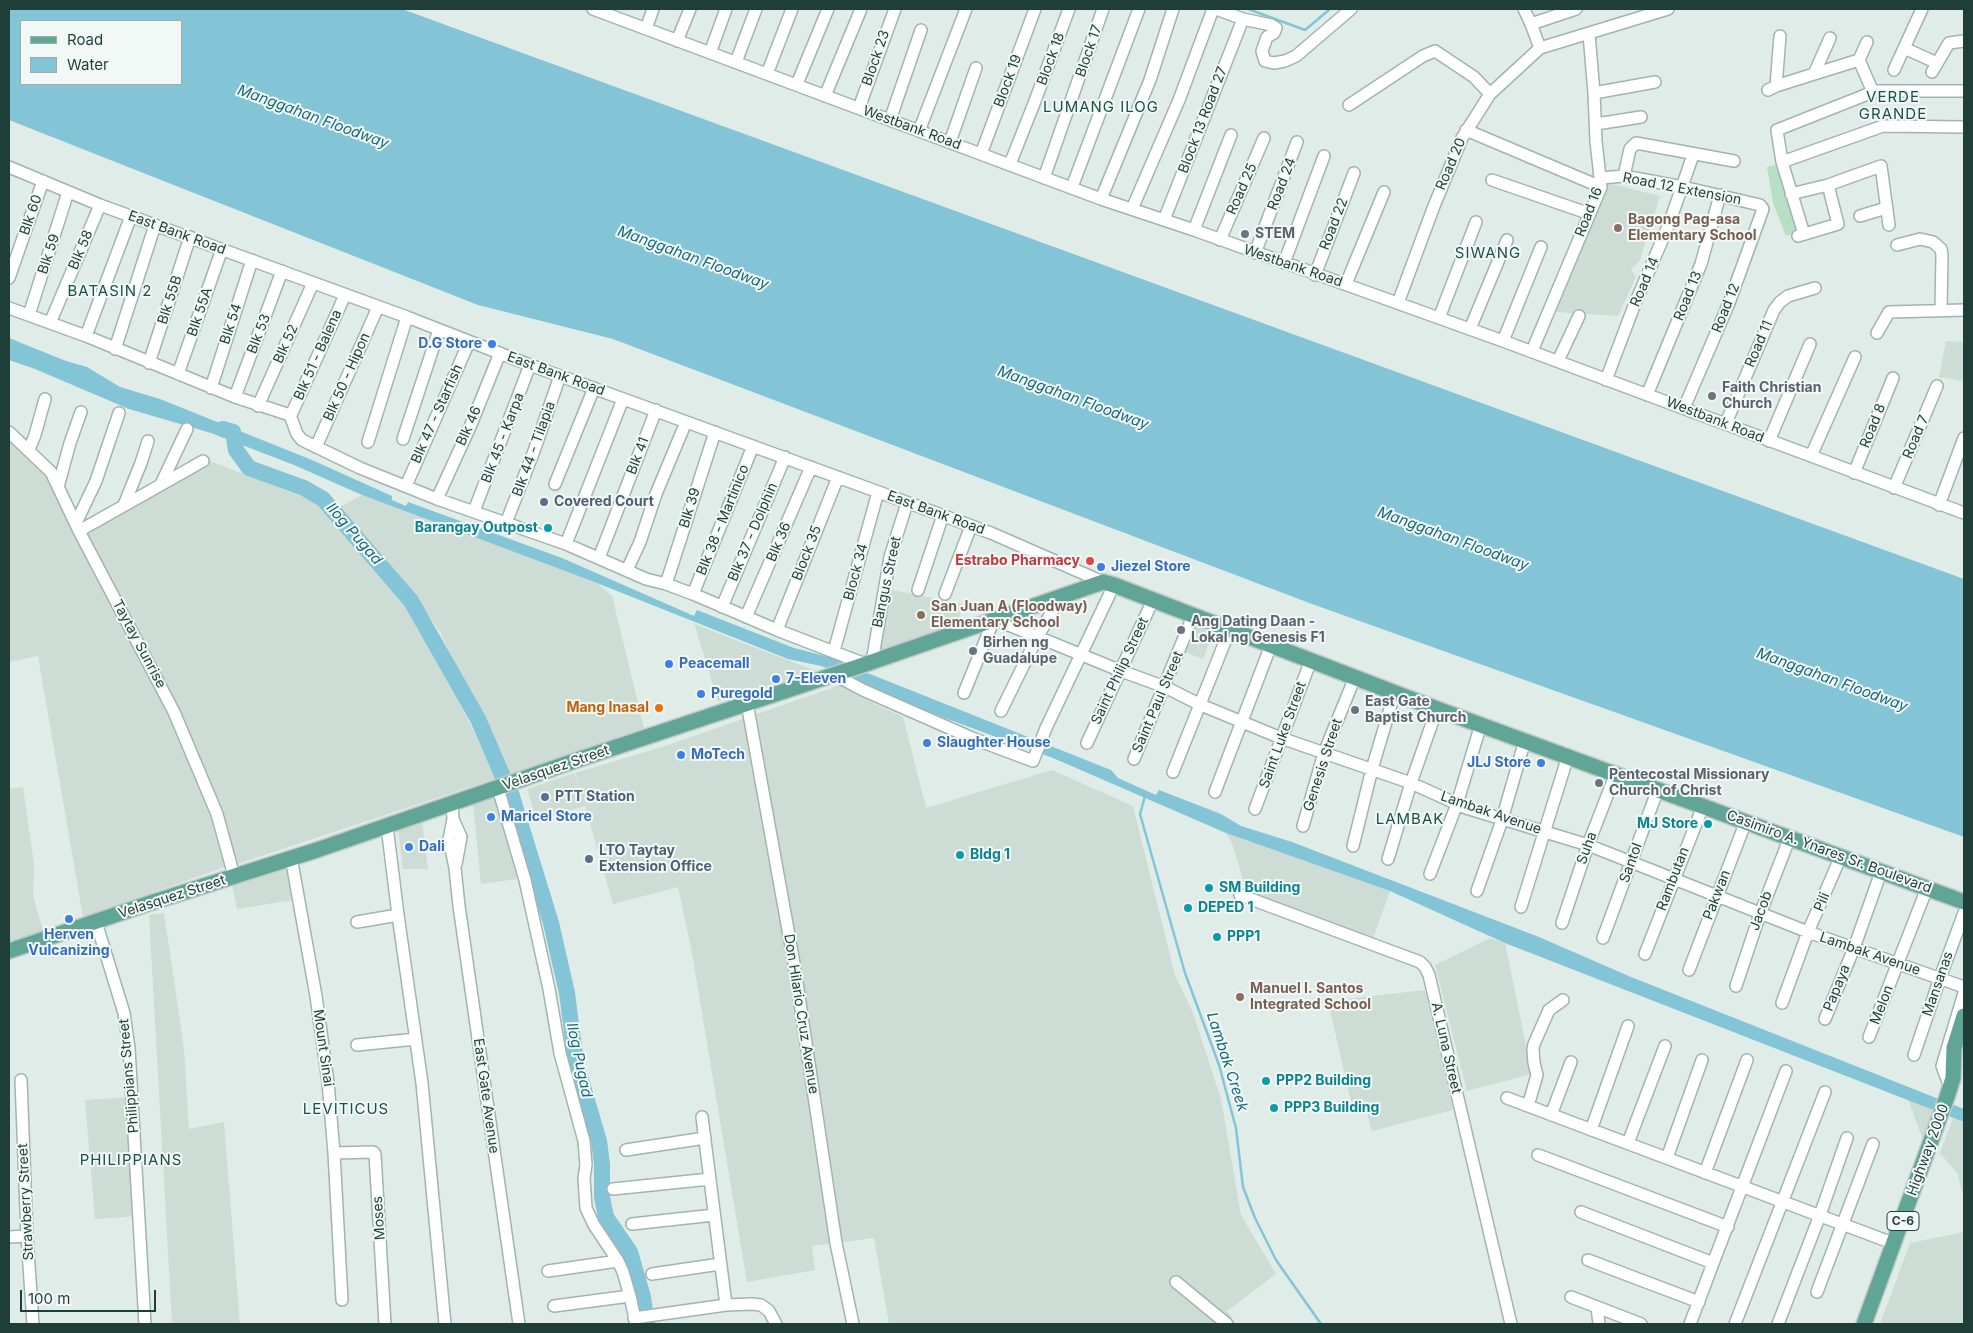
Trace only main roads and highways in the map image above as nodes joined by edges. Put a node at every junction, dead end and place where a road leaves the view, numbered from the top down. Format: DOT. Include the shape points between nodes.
graph roads {
  1 [pos="1108,584"];
  2 [pos="1934,891"];
  3 [pos="1964,891"];
  4 [pos="1964,902"];
  5 [pos="9,951"];
  6 [pos="1964,1016"];
  7 [pos="1964,1061"];
  8 [pos="1950,1088"];
  9 [pos="1864,1324"];
  1 -- 2 [label="main road, Casimiro A. Ynares Sr. Boulevard" via="1437,709"];
  1 -- 5 [label="main road, Velasquez Street" via="1060,597 498,788 452,812 387,826"];
  2 -- 3 [label="main road"];
  2 -- 4 [label="main road, Casimiro A. Ynares Sr. Boulevard"];
  6 -- 8 [label="main road, Highway 2000 / C-6" via="1954,1048"];
  7 -- 8 [label="main road, Highway 2000 / C-6"];
  8 -- 9 [label="main road, Highway 2000 / C-6"];
}
